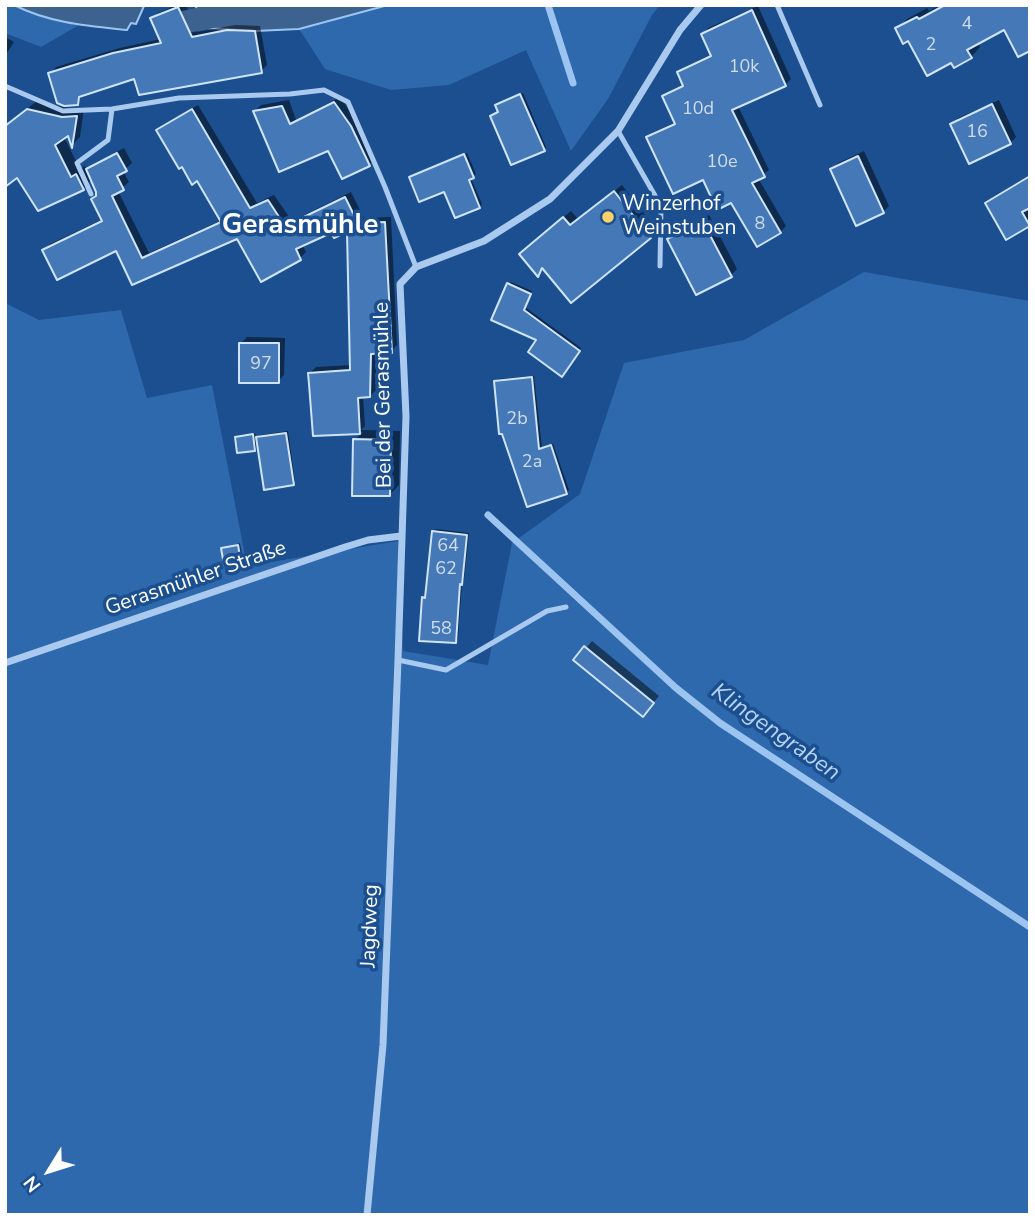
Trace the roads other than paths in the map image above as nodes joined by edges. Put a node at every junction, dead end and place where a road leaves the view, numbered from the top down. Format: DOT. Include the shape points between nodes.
graph roads {
  1 [pos="701,5"];
  2 [pos="777,5"];
  3 [pos="5,86"];
  4 [pos="820,106"];
  5 [pos="112,109"];
  6 [pos="618,131"];
  7 [pos="90,194"];
  8 [pos="660,266"];
  9 [pos="416,267"];
  10 [pos="401,536"];
  11 [pos="566,607"];
  12 [pos="399,639"];
  13 [pos="398,660"];
  14 [pos="5,663"];
  15 [pos="367,1215"];
  1 -- 6 [label="street" via="680,30"];
  2 -- 4 [label="lane"];
  3 -- 5 [label="lane" via="64,111"];
  5 -- 7 [label="lane" via="108,140 77,163"];
  5 -- 9 [label="lane" via="179,98 324,90 348,102"];
  6 -- 8 [label="lane" via="661,206"];
  6 -- 9 [label="street" via="550,199 484,241"];
  9 -- 10 [label="street, Bei der Gerasmühle" via="400,284 406,416"];
  10 -- 12 [label="street, Bei der Gerasmühle"];
  10 -- 14 [label="street, Gerasmühler Straße" via="356,544"];
  11 -- 13 [label="lane" via="547,611 446,670"];
  12 -- 13 [label="street, Jagdweg"];
  13 -- 15 [label="street, Jagdweg" via="383,1045"];
}
